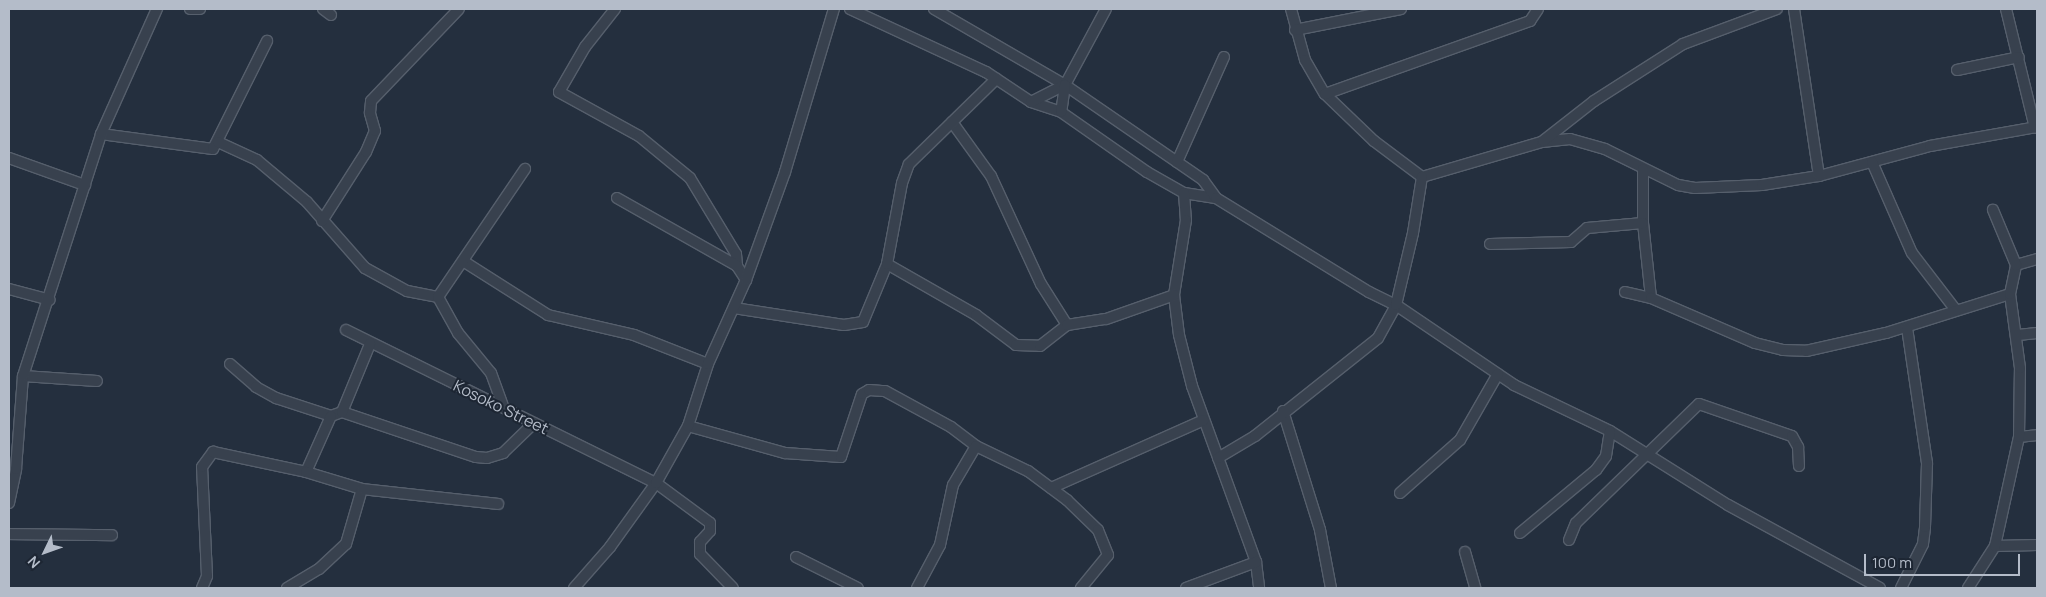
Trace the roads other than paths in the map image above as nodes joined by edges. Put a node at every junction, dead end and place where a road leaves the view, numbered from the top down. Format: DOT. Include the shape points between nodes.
graph roads {
  1 [pos="157,9"];
  2 [pos="190,9"];
  3 [pos="200,9"];
  4 [pos="459,9"];
  5 [pos="615,9"];
  6 [pos="834,9"];
  7 [pos="854,9"];
  8 [pos="934,9"];
  9 [pos="1106,9"];
  10 [pos="1291,9"];
  11 [pos="1401,9"];
  12 [pos="1538,9"];
  13 [pos="1777,9"];
  14 [pos="1794,9"];
  15 [pos="2006,9"];
  16 [pos="1295,30"];
  17 [pos="267,42"];
  18 [pos="2019,56"];
  19 [pos="1224,57"];
  20 [pos="1957,70"];
  21 [pos="996,79"];
  22 [pos="1065,85"];
  23 [pos="1325,94"];
  24 [pos="1030,102"];
  25 [pos="1061,112"];
  26 [pos="952,122"];
  27 [pos="2036,128"];
  28 [pos="101,134"];
  29 [pos="218,142"];
  30 [pos="1542,142"];
  31 [pos="9,158"];
  32 [pos="1177,162"];
  33 [pos="1872,162"];
  34 [pos="525,169"];
  35 [pos="1643,169"];
  36 [pos="1819,176"];
  37 [pos="1422,177"];
  38 [pos="85,185"];
  39 [pos="1184,193"];
  40 [pos="617,198"];
  41 [pos="1216,198"];
  42 [pos="1993,210"];
  43 [pos="322,222"];
  44 [pos="1643,222"];
  45 [pos="1490,244"];
  46 [pos="2037,259"];
  47 [pos="463,261"];
  48 [pos="887,264"];
  49 [pos="2016,264"];
  50 [pos="737,266"];
  51 [pos="746,280"];
  52 [pos="9,289"];
  53 [pos="1625,292"];
  54 [pos="2010,294"];
  55 [pos="1174,295"];
  56 [pos="438,297"];
  57 [pos="1651,298"];
  58 [pos="50,300"];
  59 [pos="1396,305"];
  60 [pos="734,308"];
  61 [pos="1955,309"];
  62 [pos="1067,325"];
  63 [pos="1907,327"];
  64 [pos="346,330"];
  65 [pos="2037,333"];
  66 [pos="2018,335"];
  67 [pos="370,344"];
  68 [pos="230,364"];
  69 [pos="708,364"];
  70 [pos="1498,374"];
  71 [pos="23,376"];
  72 [pos="97,381"];
  73 [pos="503,406"];
  74 [pos="1283,411"];
  75 [pos="342,412"];
  76 [pos="331,416"];
  77 [pos="1204,420"];
  78 [pos="534,423"];
  79 [pos="688,426"];
  80 [pos="1610,431"];
  81 [pos="2037,435"];
  82 [pos="2019,437"];
  83 [pos="976,446"];
  84 [pos="1648,457"];
  85 [pos="1218,458"];
  86 [pos="1799,466"];
  87 [pos="12,469"];
  88 [pos="306,472"];
  89 [pos="656,483"];
  90 [pos="1051,488"];
  91 [pos="362,489"];
  92 [pos="1400,493"];
  93 [pos="9,503"];
  94 [pos="498,504"];
  95 [pos="1520,532"];
  96 [pos="9,534"];
  97 [pos="112,535"];
  98 [pos="1569,540"];
  99 [pos="2037,545"];
  100 [pos="1995,546"];
  101 [pos="1465,552"];
  102 [pos="796,557"];
  103 [pos="1256,562"];
  104 [pos="202,588"];
  105 [pos="286,588"];
  106 [pos="574,588"];
  107 [pos="733,588"];
  108 [pos="858,588"];
  109 [pos="917,588"];
  110 [pos="1081,588"];
  111 [pos="1186,588"];
  112 [pos="1259,588"];
  113 [pos="1331,588"];
  114 [pos="1475,588"];
  115 [pos="1880,588"];
  116 [pos="1901,588"];
  117 [pos="1968,588"];
  1 -- 28 [label="street"];
  2 -- 3 [label="street"];
  4 -- 43 [label="street" via="371,101 370,113 375,131 366,152"];
  5 -- 50 [label="street" via="585,47 559,92 639,136 677,166 698,188 736,254"];
  6 -- 51 [label="street" via="785,172"];
  7 -- 21 [label="street" via="898,34"];
  8 -- 22 [label="street"];
  9 -- 22 [label="street"];
  10 -- 16 [label="street"];
  11 -- 16 [label="street"];
  12 -- 23 [label="street" via="1530,20"];
  13 -- 30 [label="street" via="1683,44 1594,101"];
  14 -- 36 [label="street"];
  15 -- 18 [label="street"];
  16 -- 23 [label="street" via="1305,60"];
  17 -- 29 [label="street"];
  18 -- 20 [label="street"];
  18 -- 27 [label="street"];
  19 -- 32 [label="street"];
  21 -- 24 [label="street"];
  21 -- 26 [label="street"];
  22 -- 24 [label="street"];
  22 -- 25 [label="street"];
  22 -- 32 [label="street"];
  23 -- 37 [label="street" via="1374,141"];
  24 -- 25 [label="street"];
  25 -- 39 [label="street" via="1147,172"];
  26 -- 48 [label="street" via="910,164 902,183"];
  26 -- 62 [label="street" via="991,176 1041,284"];
  27 -- 33 [label="street" via="1930,146"];
  28 -- 29 [label="street" via="204,148 213,148"];
  28 -- 38 [label="street"];
  29 -- 43 [label="street" via="257,160 307,202"];
  30 -- 35 [label="street" via="1570,139 1604,149"];
  30 -- 37 [label="street"];
  31 -- 38 [label="street"];
  32 -- 41 [label="street" via="1203,180"];
  33 -- 36 [label="street"];
  33 -- 61 [label="street" via="1912,253"];
  34 -- 47 [label="street"];
  35 -- 36 [label="street" via="1678,185 1695,188"];
  35 -- 44 [label="street"];
  37 -- 59 [label="street"];
  38 -- 58 [label="street"];
  39 -- 41 [label="street"];
  39 -- 55 [label="street" via="1186,220"];
  40 -- 50 [label="street"];
  41 -- 59 [label="street" via="1369,292"];
  42 -- 49 [label="street"];
  43 -- 56 [label="street" via="365,268 407,291"];
  44 -- 45 [label="street" via="1587,228 1571,242"];
  44 -- 57 [label="street"];
  46 -- 49 [label="street"];
  47 -- 56 [label="street"];
  47 -- 69 [label="street" via="548,315 634,335"];
  48 -- 60 [label="street" via="867,317 856,325"];
  48 -- 62 [label="street" via="976,315 1016,346 1040,346"];
  49 -- 54 [label="street"];
  50 -- 51 [label="street"];
  51 -- 60 [label="street"];
  52 -- 58 [label="street"];
  53 -- 57 [label="street"];
  54 -- 61 [label="street"];
  54 -- 66 [label="street"];
  55 -- 62 [label="street" via="1106,319"];
  55 -- 77 [label="street" via="1185,359"];
  56 -- 73 [label="street" via="458,332 491,373"];
  57 -- 63 [label="street" via="1724,332 1783,350 1829,348"];
  58 -- 71 [label="street"];
  59 -- 70 [label="street"];
  59 -- 74 [label="street" via="1372,344"];
  60 -- 69 [label="street"];
  61 -- 63 [label="street"];
  63 -- 116 [label="street" via="1926,463 1925,527 1923,544"];
  64 -- 67 [label="street, Kosoko Street"];
  65 -- 66 [label="street"];
  66 -- 82 [label="street"];
  67 -- 73 [label="street, Kosoko Street"];
  67 -- 75 [label="street"];
  68 -- 76 [label="street" via="256,387 276,398"];
  69 -- 79 [label="street"];
  70 -- 80 [label="street"];
  70 -- 92 [label="street" via="1460,440"];
  71 -- 72 [label="street"];
  71 -- 87 [label="street"];
  73 -- 78 [label="street, Kosoko Street"];
  74 -- 85 [label="street" via="1255,436"];
  74 -- 113 [label="street" via="1320,530"];
  75 -- 76 [label="street"];
  75 -- 78 [label="street" via="460,454 487,458 503,453"];
  76 -- 88 [label="street"];
  77 -- 85 [label="street"];
  77 -- 90 [label="street"];
  78 -- 89 [label="street, Kosoko Street"];
  79 -- 83 [label="street" via="785,453 841,457 862,394 879,390 951,427"];
  79 -- 89 [label="street"];
  80 -- 84 [label="street"];
  80 -- 95 [label="street" via="1606,456 1596,470"];
  81 -- 82 [label="street"];
  82 -- 100 [label="street"];
  83 -- 90 [label="street" via="1028,471"];
  83 -- 109 [label="street" via="953,485 940,545"];
  84 -- 86 [label="street" via="1689,411 1706,404 1792,436 1798,447"];
  84 -- 98 [label="street" via="1576,523"];
  84 -- 115 [label="street"];
  85 -- 103 [label="street"];
  87 -- 93 [label="street"];
  88 -- 91 [label="street"];
  88 -- 104 [label="street" via="213,452 202,467 207,576"];
  89 -- 106 [label="street" via="610,547"];
  89 -- 107 [label="street, Kosoko Street" via="710,523 710,530 700,542 700,554"];
  90 -- 110 [label="street" via="1098,530 1108,549 1104,561"];
  91 -- 94 [label="street"];
  91 -- 105 [label="street" via="346,544 319,569"];
  96 -- 97 [label="street"];
  99 -- 100 [label="street"];
  100 -- 117 [label="street"];
  101 -- 114 [label="street"];
  102 -- 108 [label="street"];
  103 -- 111 [label="street"];
  103 -- 112 [label="street"];
}
